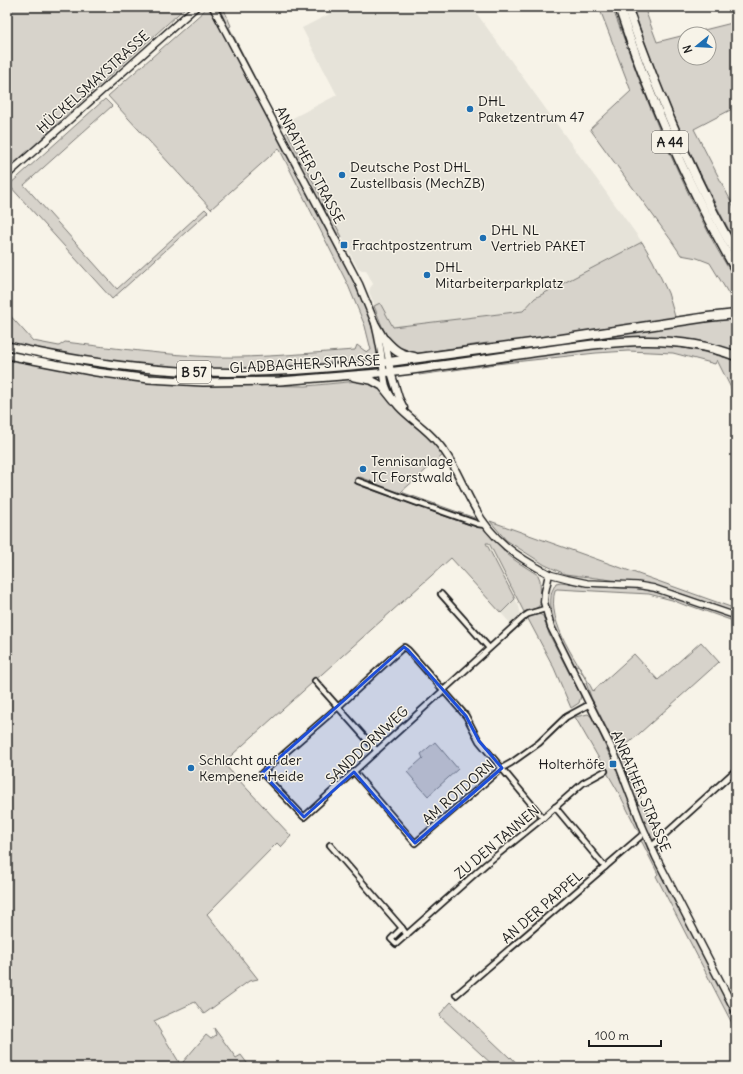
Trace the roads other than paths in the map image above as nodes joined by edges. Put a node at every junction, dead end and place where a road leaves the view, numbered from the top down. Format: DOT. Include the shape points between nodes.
graph roads {
  1 [pos="196,7"];
  2 [pos="213,7"];
  3 [pos="217,7"];
  4 [pos="619,7"];
  5 [pos="627,7"];
  6 [pos="220,19"];
  7 [pos="7,175"];
  8 [pos="736,254"];
  9 [pos="736,270"];
  10 [pos="736,314"];
  11 [pos="375,323"];
  12 [pos="385,340"];
  13 [pos="7,346"];
  14 [pos="7,356"];
  15 [pos="736,356"];
  16 [pos="420,358"];
  17 [pos="386,362"];
  18 [pos="387,372"];
  19 [pos="350,375"];
  20 [pos="394,401"];
  21 [pos="415,422"];
  22 [pos="358,481"];
  23 [pos="485,525"];
  24 [pos="549,574"];
  25 [pos="440,594"];
  26 [pos="545,609"];
  27 [pos="736,616"];
  28 [pos="489,648"];
  29 [pos="315,681"];
  30 [pos="443,689"];
  31 [pos="590,704"];
  32 [pos="338,707"];
  33 [pos="377,751"];
  34 [pos="502,768"];
  35 [pos="736,770"];
  36 [pos="605,771"];
  37 [pos="354,772"];
  38 [pos="554,807"];
  39 [pos="543,818"];
  40 [pos="642,836"];
  41 [pos="330,844"];
  42 [pos="651,846"];
  43 [pos="605,867"];
  44 [pos="402,928"];
  45 [pos="407,935"];
  46 [pos="456,995"];
  47 [pos="736,1012"];
  1 -- 7 [label="main road, HÜCKELSMAYSTRASSE"];
  2 -- 6 [label="main road, ANRATHER STRASSE"];
  3 -- 6 [label="main road, ANRATHER STRASSE"];
  4 -- 9 [label="highway, A 44" via="642,74 674,150"];
  5 -- 8 [label="highway, A 44" via="677,136 704,195"];
  6 -- 11 [label="main road, ANRATHER STRASSE" via="354,274"];
  10 -- 16 [label="highway"];
  11 -- 12 [label="main road, ANRATHER STRASSE"];
  11 -- 17 [label="main road, ANRATHER STRASSE"];
  12 -- 16 [label="highway" via="400,354"];
  12 -- 17 [label="main road, ANRATHER STRASSE"];
  13 -- 17 [label="main road, GLADBACHER STRASSE / B 57" via="96,362 201,372 303,370"];
  14 -- 19 [label="main road, GLADBACHER STRASSE / B 57" via="149,379 260,382"];
  15 -- 18 [label="highway" via="686,343 624,341"];
  16 -- 17 [label="highway"];
  17 -- 18 [label="main road, ANRATHER STRASSE"];
  18 -- 19 [label="main road, GLADBACHER STRASSE / B 57"];
  18 -- 20 [label="main road, ANRATHER STRASSE" via="386,386"];
  18 -- 21 [label="main road, ANRATHER STRASSE" via="401,404"];
  19 -- 20 [label="main road" via="371,380 382,386"];
  20 -- 21 [label="main road, ANRATHER STRASSE"];
  21 -- 23 [label="main road, ANRATHER STRASSE" via="446,452"];
  22 -- 23 [label="street"];
  23 -- 24 [label="main road" via="510,551"];
  24 -- 26 [label="main road, ANRATHER STRASSE"];
  24 -- 27 [label="street" via="587,582 654,588"];
  25 -- 28 [label="street"];
  26 -- 28 [label="street, SANDDORNWEG" via="528,614"];
  26 -- 31 [label="main road, ANRATHER STRASSE" via="555,638"];
  28 -- 30 [label="street, SANDDORNWEG"];
  29 -- 32 [label="street"];
  30 -- 32 [label="street" via="404,647"];
  30 -- 33 [label="street, SANDDORNWEG"];
  30 -- 34 [label="street" via="466,716 479,741"];
  31 -- 34 [label="street, AM ROTDORN" via="566,717 539,743"];
  31 -- 42 [label="main road, ANRATHER STRASSE" via="619,765"];
  32 -- 33 [label="street"];
  32 -- 37 [label="street, SANDDORNWEG" via="262,773 304,817"];
  33 -- 37 [label="street, SANDDORNWEG"];
  34 -- 37 [label="street, AM ROTDORN" via="416,843"];
  34 -- 39 [label="street"];
  35 -- 42 [label="street"];
  36 -- 38 [label="street, ZU DEN TANNEN" via="582,783"];
  38 -- 39 [label="street, ZU DEN TANNEN"];
  38 -- 43 [label="street"];
  39 -- 45 [label="street, ZU DEN TANNEN" via="486,864"];
  40 -- 43 [label="street, AN DER PAPPEL"];
  41 -- 44 [label="street"];
  42 -- 47 [label="main road, ANRATHER STRASSE"];
  43 -- 46 [label="street, AN DER PAPPEL"];
  44 -- 45 [label="street"];
  44 -- 45 [label="street, ZU DEN TANNEN" via="391,939 396,944"];
}
